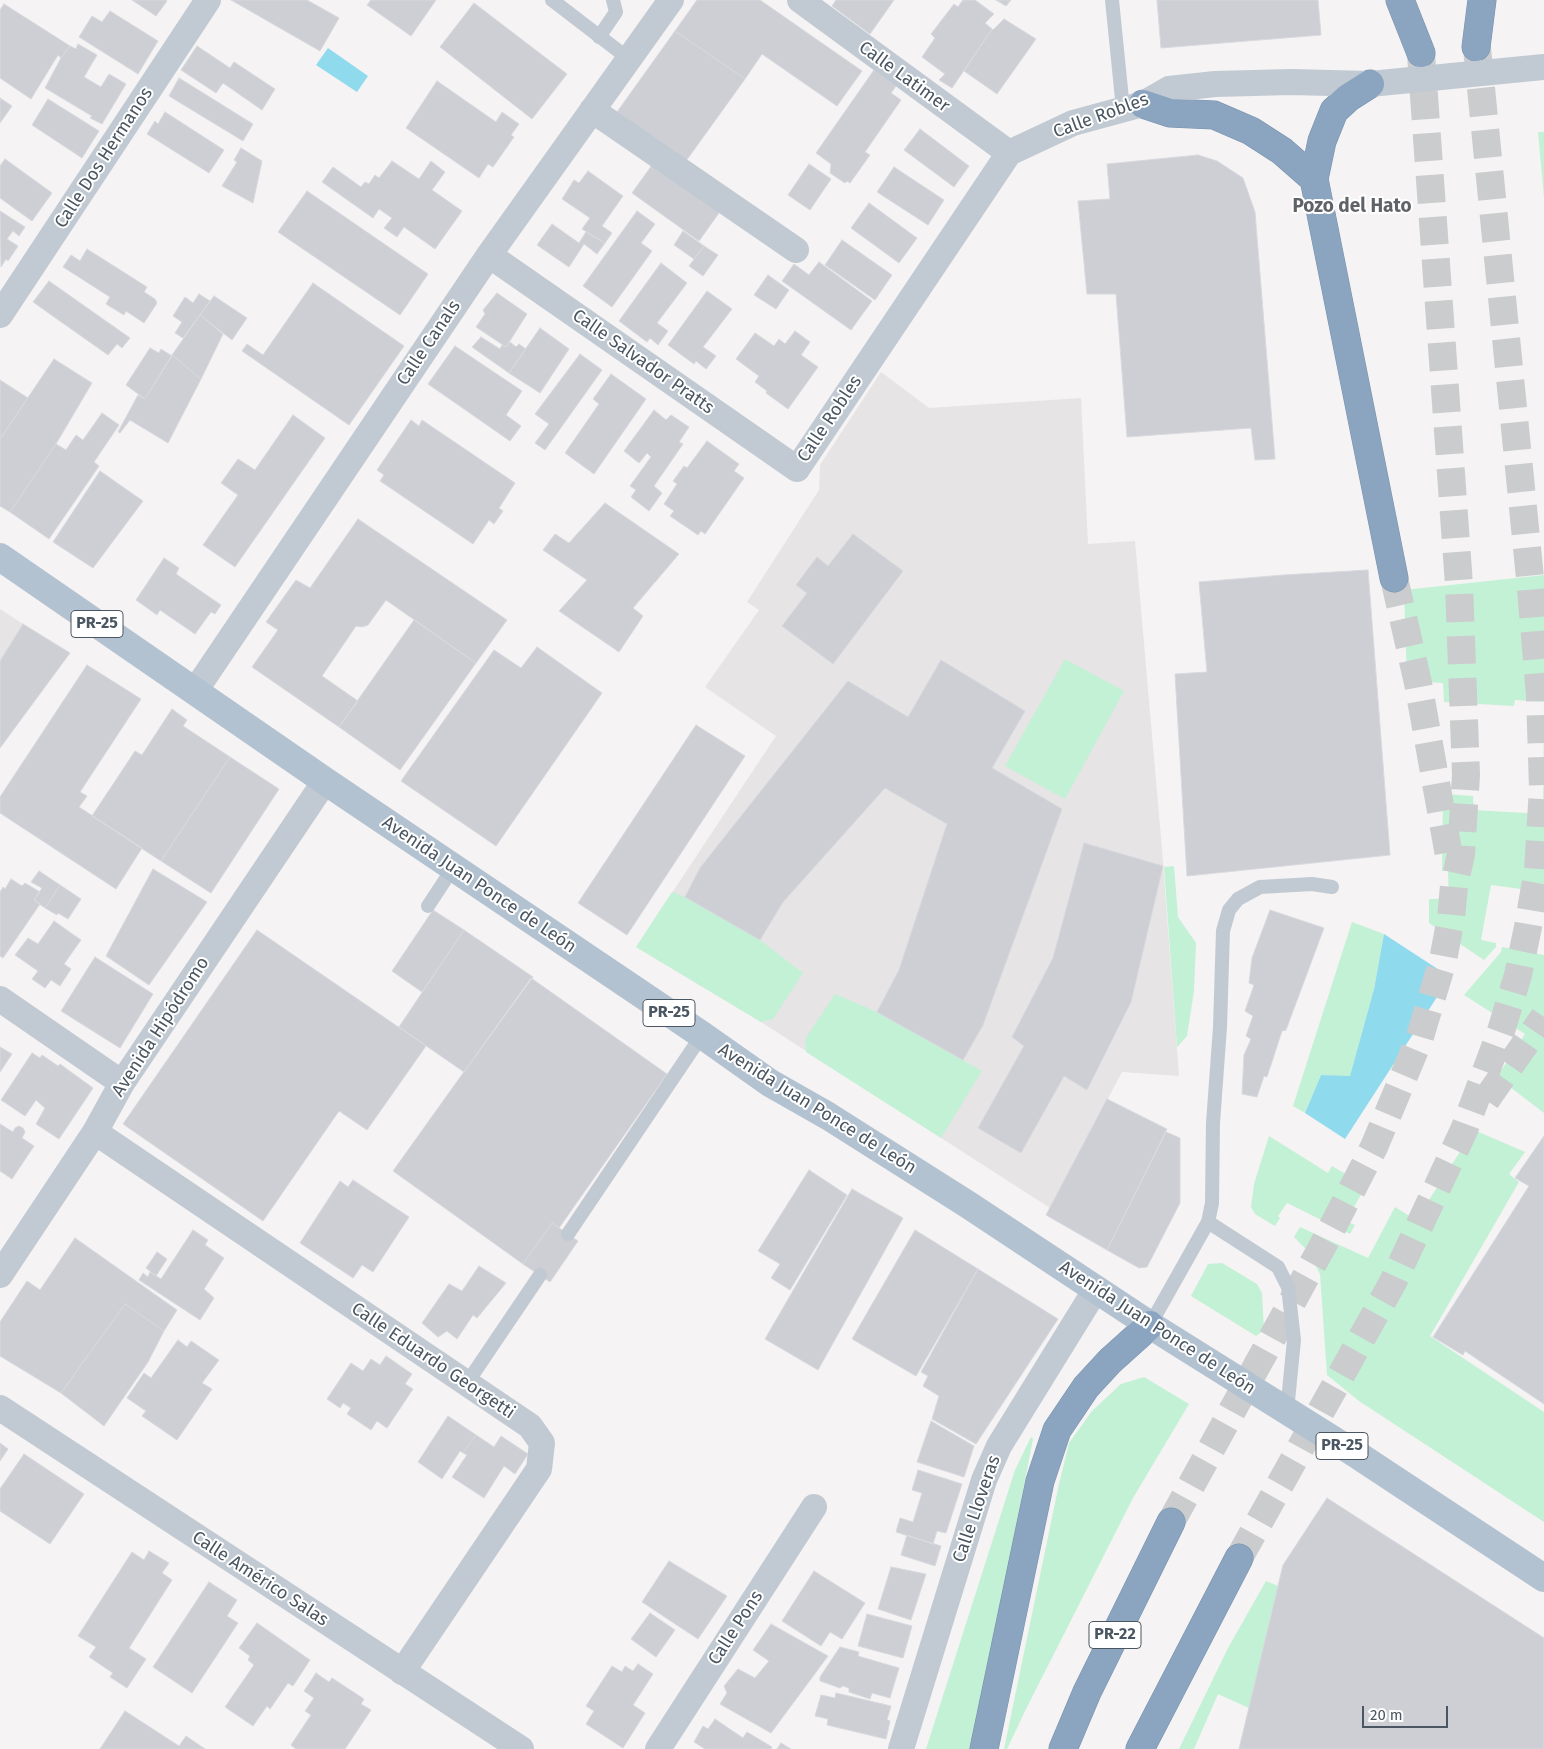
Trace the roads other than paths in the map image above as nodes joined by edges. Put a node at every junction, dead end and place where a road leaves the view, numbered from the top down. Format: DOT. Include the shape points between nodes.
graph roads {
  1 [pos="208,0"];
  2 [pos="552,0"];
  3 [pos="613,0"];
  4 [pos="671,0"];
  5 [pos="800,0"];
  6 [pos="1112,0"];
  7 [pos="1400,0"];
  8 [pos="1417,0"];
  9 [pos="1472,0"];
  10 [pos="1482,0"];
  11 [pos="599,37"];
  12 [pos="629,60"];
  13 [pos="1544,67"];
  14 [pos="1370,84"];
  15 [pos="1133,106"];
  16 [pos="592,110"];
  17 [pos="1008,153"];
  18 [pos="1314,179"];
  19 [pos="796,250"];
  20 [pos="489,255"];
  21 [pos="0,315"];
  22 [pos="797,469"];
  23 [pos="0,557"];
  24 [pos="1394,578"];
  25 [pos="194,691"];
  26 [pos="325,781"];
  27 [pos="453,868"];
  28 [pos="1332,887"];
  29 [pos="428,906"];
  30 [pos="0,999"];
  31 [pos="702,1035"];
  32 [pos="122,1083"];
  33 [pos="95,1132"];
  34 [pos="1208,1222"];
  35 [pos="568,1234"];
  36 [pos="0,1275"];
  37 [pos="540,1275"];
  38 [pos="1096,1289"];
  39 [pos="1150,1325"];
  40 [pos="467,1383"];
  41 [pos="0,1408"];
  42 [pos="1287,1411"];
  43 [pos="814,1506"];
  44 [pos="1171,1522"];
  45 [pos="1238,1558"];
  46 [pos="1544,1578"];
  47 [pos="402,1672"];
  48 [pos="521,1749"];
  49 [pos="658,1749"];
  50 [pos="901,1749"];
  51 [pos="984,1749"];
  52 [pos="1064,1749"];
  53 [pos="1140,1749"];
  1 -- 21 [label="street, Calle Dos Hermanos"];
  2 -- 11 [label="lane"];
  3 -- 11 [label="lane" via="616,12"];
  4 -- 12 [label="street, Calle Canals"];
  5 -- 17 [label="street, Calle Latimer"];
  6 -- 15 [label="lane"];
  7 -- 8 [label="highway" via="1421,52"];
  9 -- 10 [label="highway" via="1476,47"];
  11 -- 12 [label="lane"];
  12 -- 16 [label="street, Calle Canals"];
  13 -- 14 [label="street, Calle Robles"];
  14 -- 15 [label="street, Calle Robles" via="1215,84 1169,89"];
  14 -- 18 [label="highway" via="1334,111 1322,141"];
  15 -- 17 [label="street, Calle Robles" via="1073,123"];
  15 -- 18 [label="highway" via="1170,114 1214,115 1259,136"];
  16 -- 19 [label="street"];
  16 -- 20 [label="street, Calle Canals"];
  17 -- 22 [label="street, Calle Robles"];
  18 -- 24 [label="highway"];
  20 -- 22 [label="street, Calle Salvador Pratts"];
  20 -- 25 [label="street, Calle Canals"];
  23 -- 25 [label="main road, Avenida Juan Ponce de León / PR-25"];
  25 -- 26 [label="main road, Avenida Juan Ponce de León / PR-25"];
  26 -- 27 [label="main road, Avenida Juan Ponce de León / PR-25"];
  26 -- 32 [label="street, Avenida Hipódromo"];
  27 -- 29 [label="lane"];
  27 -- 31 [label="main road, Avenida Juan Ponce de León / PR-25"];
  28 -- 34 [label="lane" via="1312,884 1260,887 1238,899 1229,910 1223,931 1212,1203"];
  30 -- 32 [label="street"];
  31 -- 35 [label="lane"];
  31 -- 38 [label="main road, Avenida Juan Ponce de León / PR-25" via="770,1084 828,1116 951,1193"];
  32 -- 33 [label="street, Avenida Hipódromo"];
  33 -- 36 [label="street, Avenida Hipódromo"];
  33 -- 40 [label="street, Calle Eduardo Georgetti"];
  34 -- 39 [label="lane"];
  34 -- 42 [label="lane" via="1278,1267 1288,1287 1294,1340"];
  37 -- 40 [label="lane"];
  38 -- 39 [label="main road, Avenida Juan Ponce de León / PR-25"];
  38 -- 50 [label="street, Calle Lloveras" via="998,1446"];
  39 -- 42 [label="main road, Avenida Juan Ponce de León / PR-25"];
  39 -- 51 [label="highway" via="1086,1388 1057,1430 1040,1482"];
  40 -- 47 [label="street, Calle Eduardo Georgetti" via="530,1426 542,1443 539,1469"];
  41 -- 47 [label="street, Calle Américo Salas"];
  42 -- 46 [label="main road, Avenida Juan Ponce de León / PR-25"];
  43 -- 49 [label="street, Calle Pons"];
  44 -- 52 [label="highway, PR-22" via="1087,1692"];
  45 -- 53 [label="highway"];
  47 -- 48 [label="street, Calle Américo Salas"];
}
